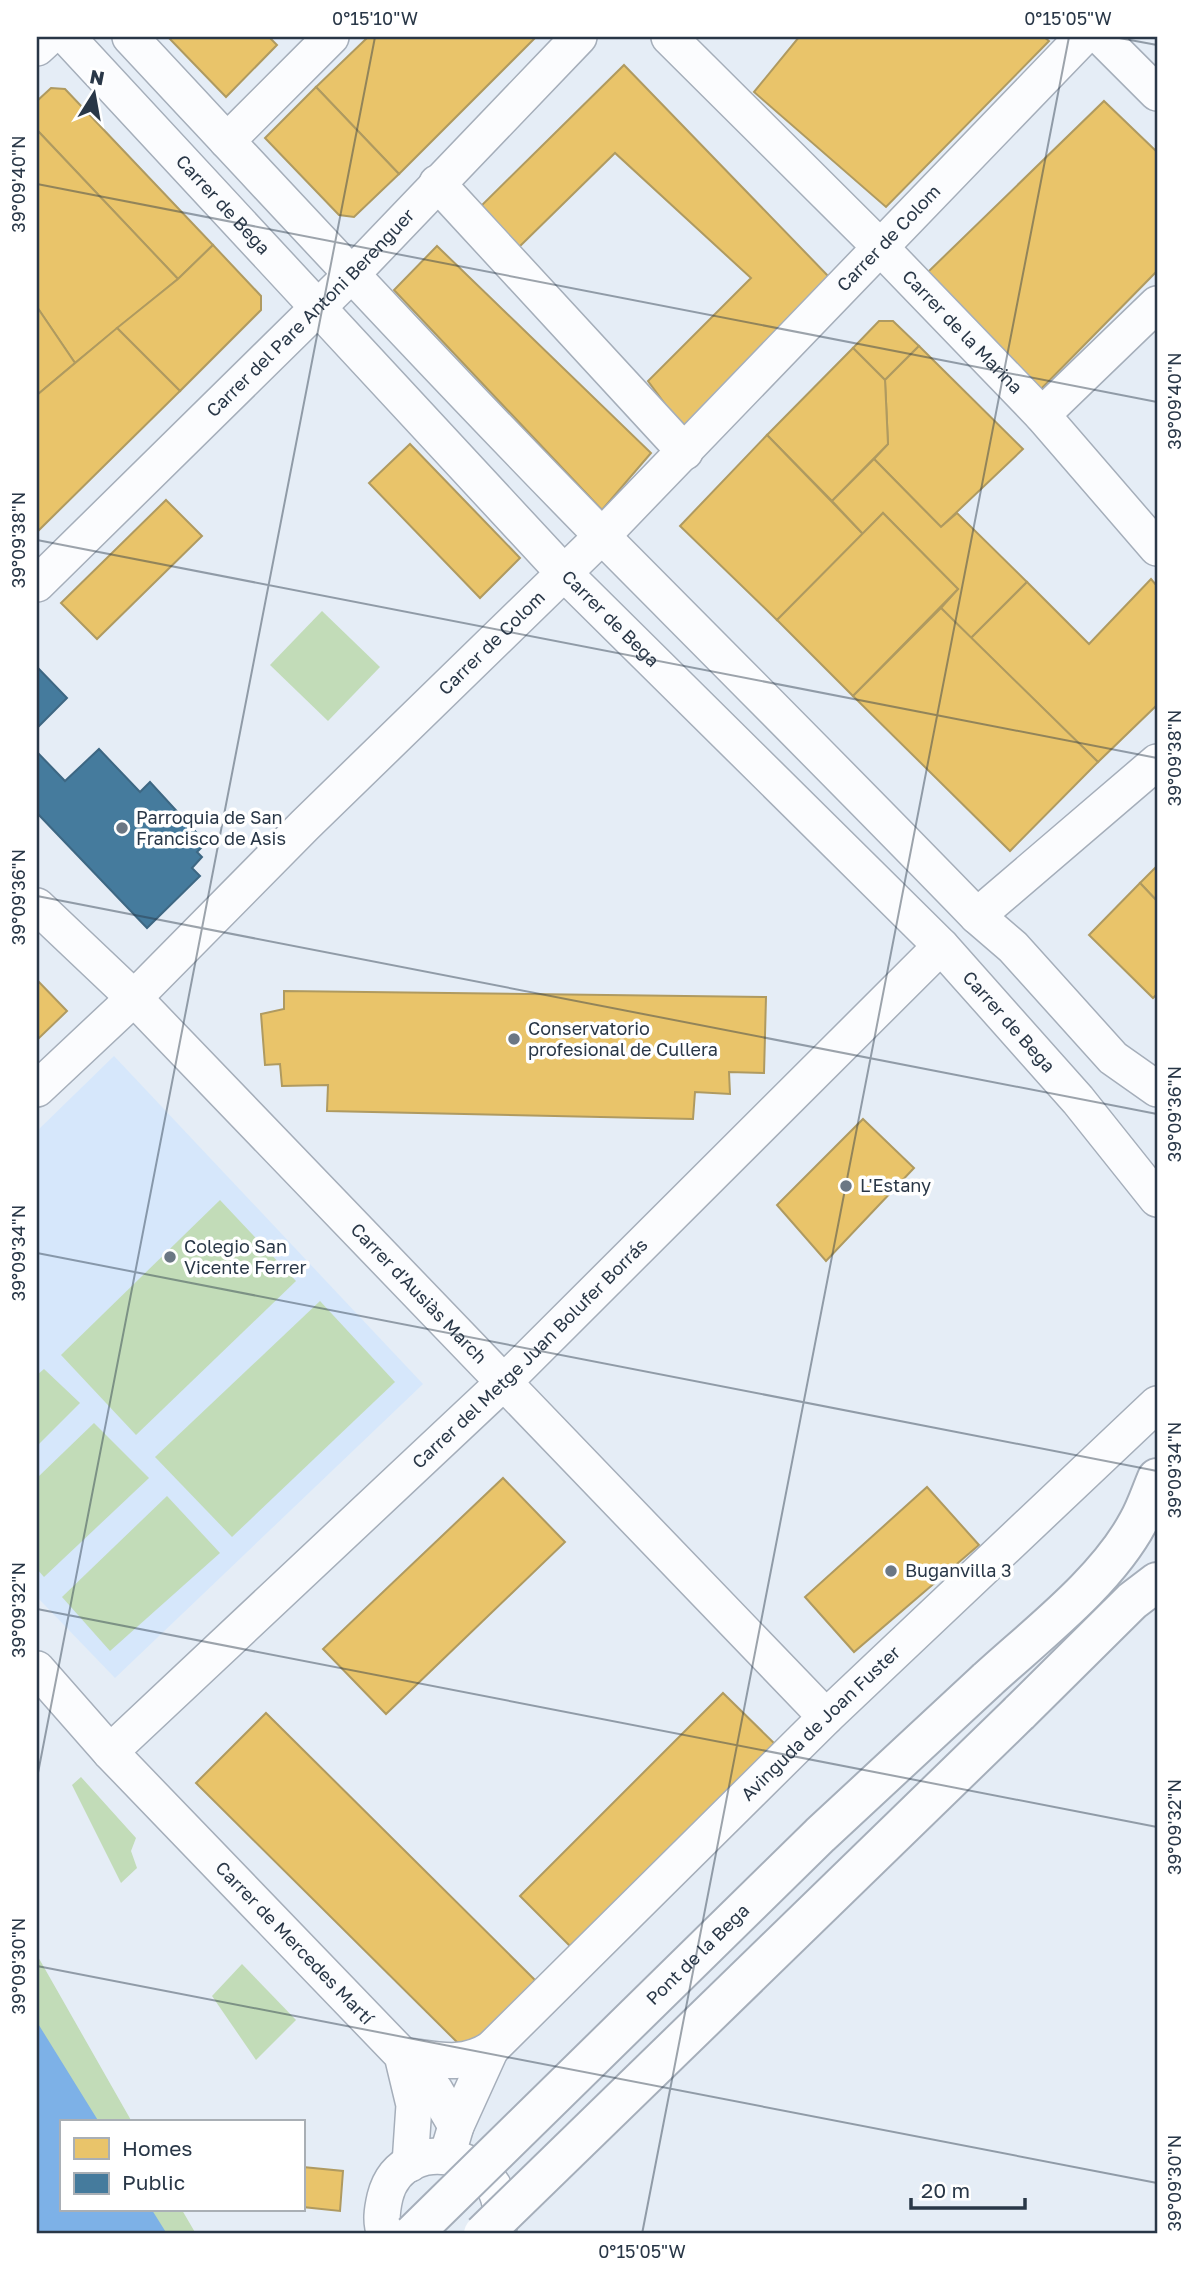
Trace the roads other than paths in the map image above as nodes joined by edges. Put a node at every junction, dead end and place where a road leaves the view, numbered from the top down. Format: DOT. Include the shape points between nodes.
graph roads {
  1 [pos="49,37"];
  2 [pos="67,37"];
  3 [pos="130,37"];
  4 [pos="331,37"];
  5 [pos="579,37"];
  6 [pos="669,37"];
  7 [pos="1083,37"];
  8 [pos="1101,37"];
  9 [pos="37,48"];
  10 [pos="1157,93"];
  11 [pos="228,141"];
  12 [pos="437,183"];
  13 [pos="880,247"];
  14 [pos="352,274"];
  15 [pos="1157,304"];
  16 [pos="318,307"];
  17 [pos="1042,415"];
  18 [pos="685,452"];
  19 [pos="602,536"];
  20 [pos="1157,548"];
  21 [pos="564,573"];
  22 [pos="37,584"];
  23 [pos="1157,762"];
  24 [pos="37,906"];
  25 [pos="977,916"];
  26 [pos="941,946"];
  27 [pos="134,998"];
  28 [pos="37,1089"];
  29 [pos="1157,1089"];
  30 [pos="1157,1199"];
  31 [pos="504,1382"];
  32 [pos="1157,1404"];
  33 [pos="1157,1478"];
  34 [pos="1157,1582"];
  35 [pos="37,1669"];
  36 [pos="826,1717"];
  37 [pos="110,1752"];
  38 [pos="491,2049"];
  39 [pos="402,2055"];
  40 [pos="452,2141"];
  41 [pos="410,2164"];
  42 [pos="391,2233"];
  43 [pos="483,2234"];
  44 [pos="497,2234"];
  1 -- 9 [label="street"];
  2 -- 16 [label="street, Carrer de Bega"];
  3 -- 11 [label="street"];
  4 -- 11 [label="street"];
  5 -- 12 [label="street, Carrer del Pare Antoni Berenguer"];
  6 -- 13 [label="street, Carrer de la Marina"];
  7 -- 13 [label="street, Carrer de Colom"];
  8 -- 10 [label="street"];
  11 -- 14 [label="street"];
  12 -- 14 [label="street, Carrer del Pare Antoni Berenguer"];
  12 -- 18 [label="street"];
  13 -- 17 [label="street, Carrer de la Marina"];
  13 -- 18 [label="street, Carrer de Colom"];
  14 -- 16 [label="street, Carrer del Pare Antoni Berenguer"];
  14 -- 19 [label="street"];
  15 -- 17 [label="street"];
  16 -- 21 [label="street, Carrer de Bega"];
  16 -- 22 [label="street, Carrer del Pare Antoni Berenguer"];
  17 -- 20 [label="street, Carrer de la Marina"];
  18 -- 19 [label="street, Carrer de Colom"];
  19 -- 21 [label="street, Carrer de Colom"];
  19 -- 25 [label="street"];
  21 -- 26 [label="street, Carrer de Bega"];
  21 -- 27 [label="street, Carrer de Colom"];
  23 -- 25 [label="street"];
  24 -- 27 [label="street, Carrer d'Ausiàs March"];
  25 -- 29 [label="street" via="1013,947 1112,1058"];
  26 -- 30 [label="street, Carrer de Bega" via="1078,1100"];
  26 -- 31 [label="street, Carrer del Metge Juan Bolufer Borrás"];
  27 -- 28 [label="street, Carrer de Colom"];
  27 -- 31 [label="street, Carrer d'Ausiàs March"];
  31 -- 36 [label="street, Carrer d'Ausiàs March"];
  31 -- 37 [label="street, Carrer del Metge Juan Bolufer Borrás"];
  32 -- 36 [label="street, Avinguda de Joan Fuster"];
  33 -- 42 [label="street, Pont de la Bega, bridge" via="1138,1524 1074,1600"];
  34 -- 43 [label="street, bridge" via="1132,1601"];
  35 -- 37 [label="street, Carrer de Mercedes Martí"];
  36 -- 38 [label="street, Avinguda de Joan Fuster"];
  37 -- 39 [label="street, Carrer de Mercedes Martí"];
  38 -- 39 [label="street" via="461,2062"];
  38 -- 40 [label="street"];
  39 -- 40 [label="street, Carrer de Mercedes Martí" via="435,2090"];
  39 -- 41 [label="street" via="414,2105"];
  40 -- 41 [label="street"];
  40 -- 44 [label="street" via="494,2187 500,2205"];
  41 -- 42 [label="street" via="386,2192 382,2210"];
}
